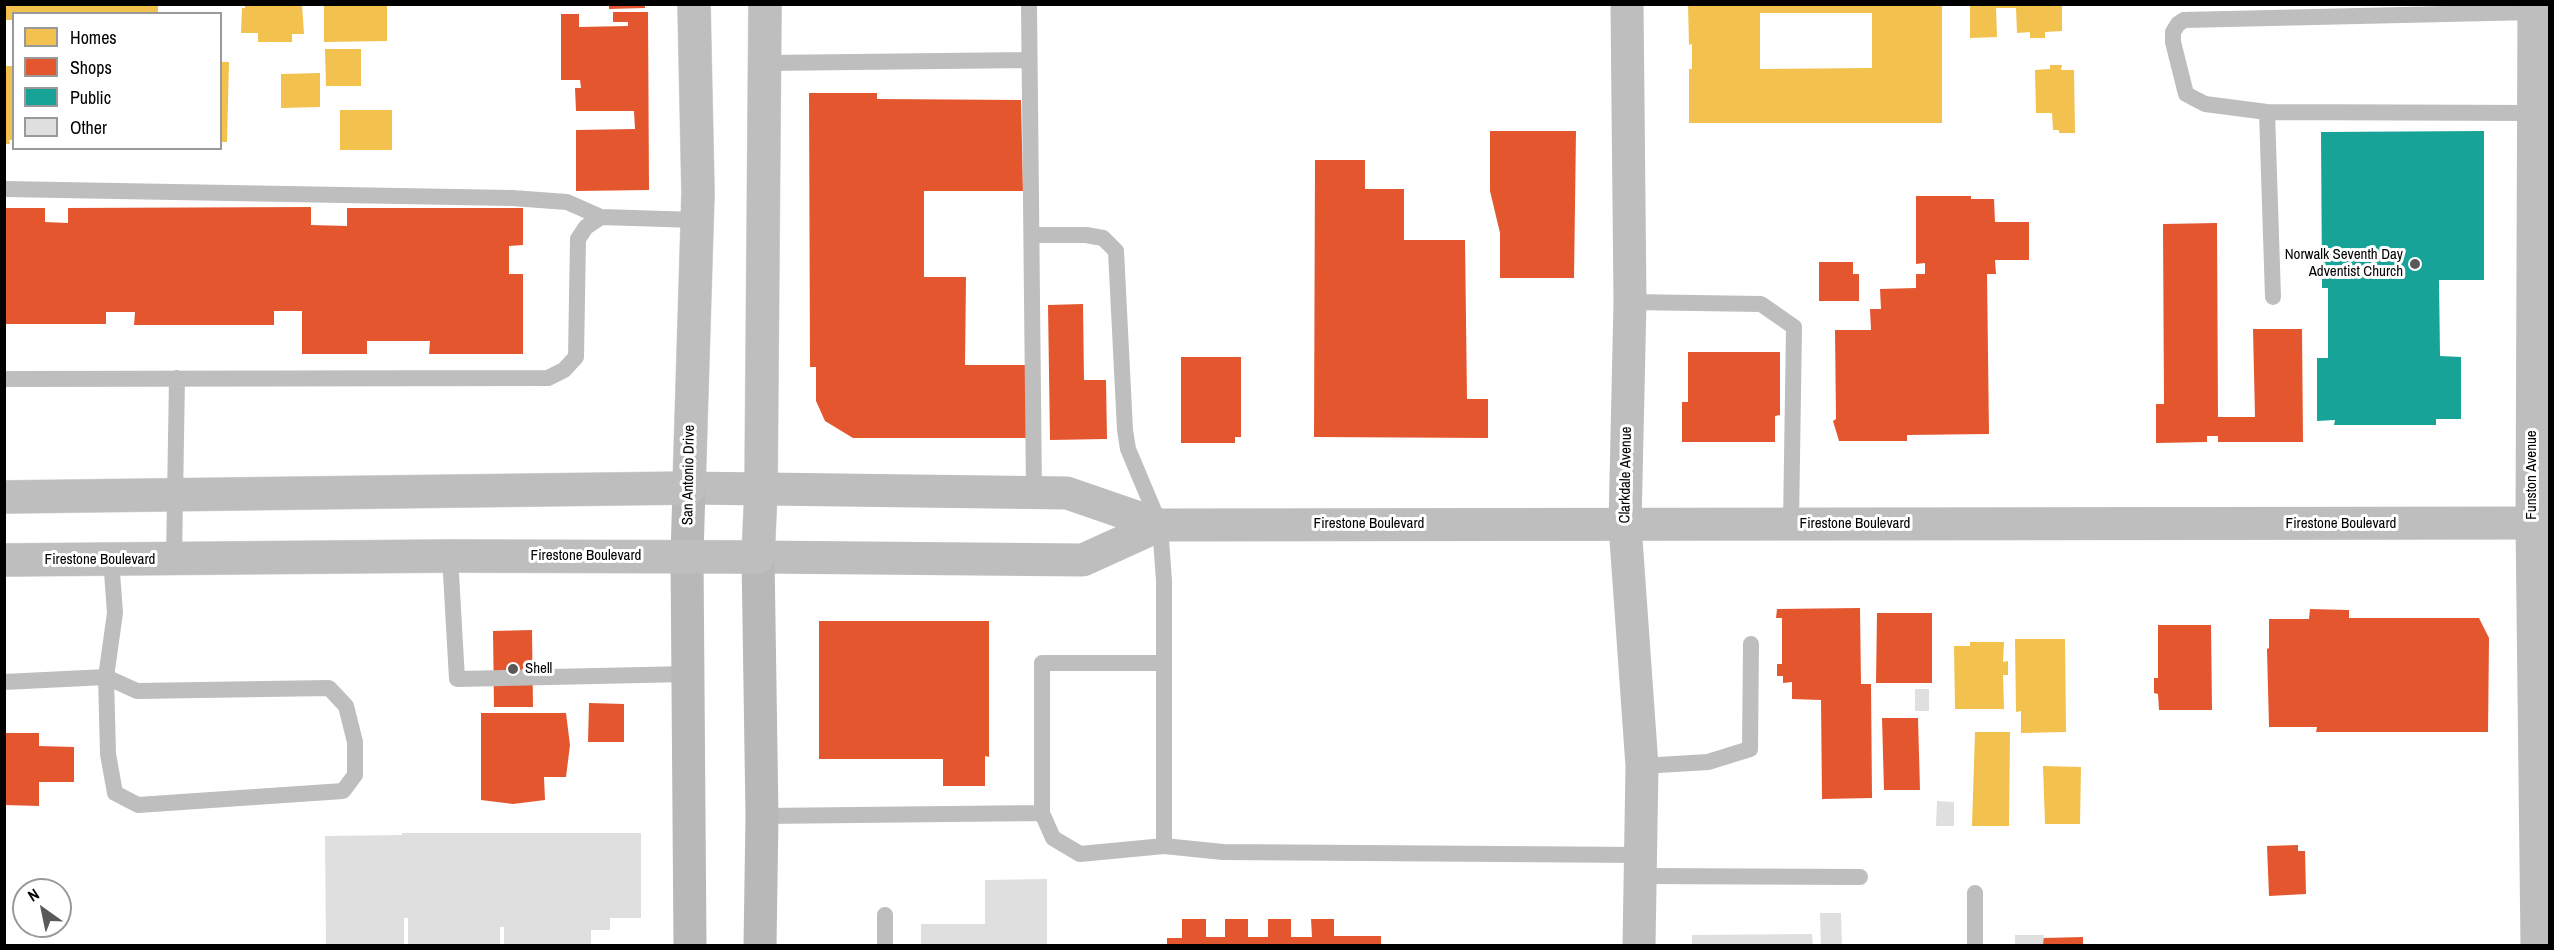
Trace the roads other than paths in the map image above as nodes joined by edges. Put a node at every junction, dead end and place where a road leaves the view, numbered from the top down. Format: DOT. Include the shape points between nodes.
graph roads {
  1 [pos="694,4"];
  2 [pos="765,4"];
  3 [pos="1029,4"];
  4 [pos="1627,4"];
  5 [pos="2534,8"];
  6 [pos="1029,60"];
  7 [pos="765,63"];
  8 [pos="2267,112"];
  9 [pos="2534,113"];
  10 [pos="4,189"];
  11 [pos="601,217"];
  12 [pos="696,220"];
  13 [pos="1032,235"];
  14 [pos="2273,297"];
  15 [pos="1630,302"];
  16 [pos="177,378"];
  17 [pos="4,379"];
  18 [pos="689,488"];
  19 [pos="761,490"];
  20 [pos="1034,494"];
  21 [pos="175,495"];
  22 [pos="4,497"];
  23 [pos="2541,523"];
  24 [pos="1791,524"];
  25 [pos="1160,525"];
  26 [pos="1625,525"];
  27 [pos="450,556"];
  28 [pos="687,556"];
  29 [pos="758,557"];
  30 [pos="111,559"];
  31 [pos="174,559"];
  32 [pos="4,560"];
  33 [pos="1751,644"];
  34 [pos="1164,663"];
  35 [pos="688,674"];
  36 [pos="106,677"];
  37 [pos="4,682"];
  38 [pos="1642,766"];
  39 [pos="1042,813"];
  40 [pos="762,816"];
  41 [pos="1164,846"];
  42 [pos="1640,866"];
  43 [pos="1860,877"];
  44 [pos="1975,893"];
  45 [pos="885,915"];
  46 [pos="690,945"];
  47 [pos="760,945"];
  48 [pos="885,945"];
  49 [pos="1639,945"];
  50 [pos="1975,945"];
  51 [pos="2537,945"];
  1 -- 12 [label="street, San Antonio Drive"];
  2 -- 7 [label="street"];
  3 -- 6 [label="lane"];
  4 -- 15 [label="street, Clarkdale Avenue"];
  5 -- 8 [label="lane" via="2184,20 2178,24 2173,42 2186,94 2205,104"];
  5 -- 9 [label="street, Funston Avenue"];
  6 -- 7 [label="lane"];
  6 -- 13 [label="lane"];
  7 -- 19 [label="street"];
  8 -- 9 [label="lane"];
  8 -- 14 [label="lane"];
  9 -- 23 [label="street, Funston Avenue"];
  10 -- 11 [label="lane" via="512,198 567,202"];
  11 -- 12 [label="lane"];
  11 -- 16 [label="lane" via="586,227 578,239 576,357 564,370 548,378"];
  12 -- 18 [label="street, San Antonio Drive"];
  13 -- 20 [label="lane"];
  13 -- 25 [label="lane" via="1086,235 1103,238 1114,247 1126,440"];
  15 -- 24 [label="lane" via="1761,304 1794,327"];
  15 -- 26 [label="street, Clarkdale Avenue"];
  16 -- 17 [label="lane"];
  16 -- 21 [label="lane"];
  18 -- 19 [label="street, Firestone Boulevard"];
  18 -- 21 [label="street, Firestone Boulevard"];
  18 -- 28 [label="main road, San Antonio Drive"];
  19 -- 20 [label="street, Firestone Boulevard"];
  19 -- 29 [label="street"];
  20 -- 25 [label="street, Firestone Boulevard" via="1067,493"];
  21 -- 22 [label="street, Firestone Boulevard"];
  21 -- 31 [label="lane"];
  23 -- 24 [label="street, Firestone Boulevard"];
  23 -- 51 [label="street, Funston Avenue"];
  24 -- 26 [label="street, Firestone Boulevard"];
  25 -- 26 [label="street, Firestone Boulevard"];
  25 -- 29 [label="street, Firestone Boulevard" via="1083,560"];
  25 -- 34 [label="lane"];
  26 -- 38 [label="street, Clarkdale Avenue"];
  27 -- 28 [label="street, Firestone Boulevard"];
  27 -- 31 [label="street, Firestone Boulevard"];
  27 -- 35 [label="lane" via="457,679"];
  28 -- 29 [label="street, Firestone Boulevard"];
  28 -- 35 [label="main road, San Antonio Drive"];
  29 -- 40 [label="main road"];
  30 -- 31 [label="street, Firestone Boulevard"];
  30 -- 32 [label="street, Firestone Boulevard"];
  30 -- 36 [label="lane" via="115,613"];
  33 -- 38 [label="lane" via="1750,749 1708,762"];
  34 -- 39 [label="lane" via="1042,663"];
  34 -- 41 [label="lane"];
  35 -- 46 [label="main road, San Antonio Drive"];
  36 -- 36 [label="lane" via="137,691 329,688 346,706 354,742 355,775 343,791 138,805 115,793 108,754"];
  36 -- 37 [label="lane"];
  38 -- 42 [label="street, Clarkdale Avenue"];
  39 -- 40 [label="lane"];
  39 -- 41 [label="lane" via="1053,838 1080,854"];
  40 -- 47 [label="main road"];
  41 -- 42 [label="lane" via="1223,852"];
  42 -- 43 [label="lane"];
  42 -- 49 [label="street, Clarkdale Avenue"];
  44 -- 50 [label="lane"];
  45 -- 48 [label="lane"];
}
